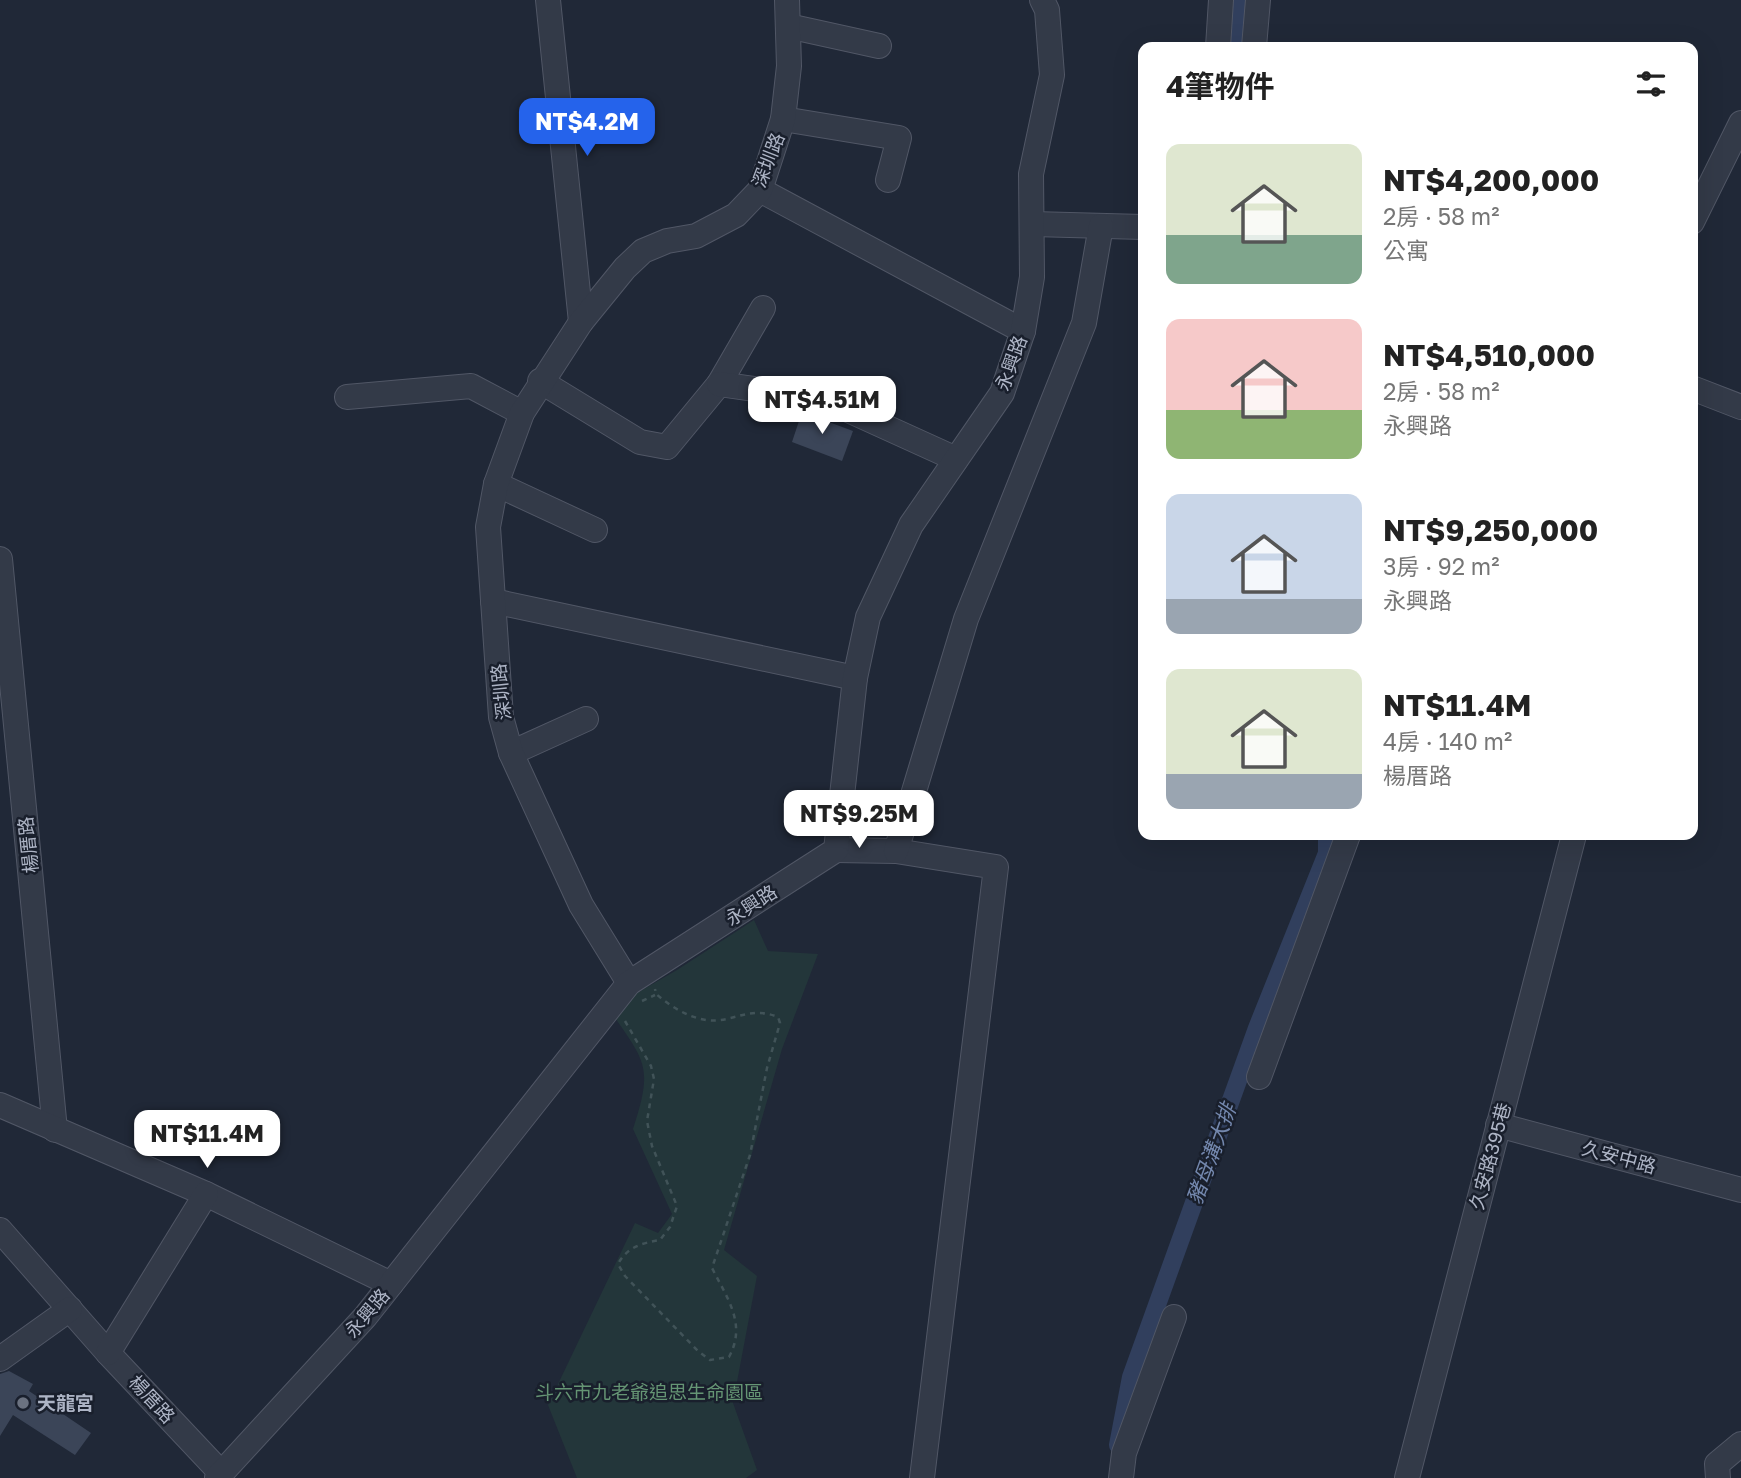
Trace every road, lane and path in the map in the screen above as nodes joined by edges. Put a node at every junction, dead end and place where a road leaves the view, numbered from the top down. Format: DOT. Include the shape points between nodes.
graph roads {
  1 [pos="548,0"];
  2 [pos="787,0"];
  3 [pos="1042,0"];
  4 [pos="1221,0"];
  5 [pos="1258,0"];
  6 [pos="788,26"];
  7 [pos="1218,42"];
  8 [pos="1254,42"];
  9 [pos="878,46"];
  10 [pos="783,119"];
  11 [pos="1741,123"];
  12 [pos="888,180"];
  13 [pos="760,190"];
  14 [pos="1698,210"];
  15 [pos="1033,224"];
  16 [pos="1101,226"];
  17 [pos="1138,227"];
  18 [pos="763,307"];
  19 [pos="581,322"];
  20 [pos="1023,331"];
  21 [pos="540,381"];
  22 [pos="719,384"];
  23 [pos="1698,390"];
  24 [pos="347,397"];
  25 [pos="1741,407"];
  26 [pos="522,413"];
  27 [pos="956,459"];
  28 [pos="496,484"];
  29 [pos="595,530"];
  30 [pos="0,559"];
  31 [pos="493,601"];
  32 [pos="855,678"];
  33 [pos="586,719"];
  34 [pos="511,753"];
  35 [pos="1346,840"];
  36 [pos="1573,840"];
  37 [pos="836,850"];
  38 [pos="896,851"];
  39 [pos="652,970"];
  40 [pos="622,991"];
  41 [pos="1259,1077"];
  42 [pos="0,1105"];
  43 [pos="1498,1125"];
  44 [pos="55,1130"];
  45 [pos="1741,1190"];
  46 [pos="206,1195"];
  47 [pos="0,1230"];
  48 [pos="391,1284"];
  49 [pos="71,1309"];
  50 [pos="1174,1317"];
  51 [pos="108,1353"];
  52 [pos="0,1359"];
  53 [pos="1741,1444"];
  54 [pos="219,1476"];
  55 [pos="922,1478"];
  56 [pos="1121,1478"];
  57 [pos="1407,1478"];
  58 [pos="1718,1478"];
  1 -- 19 [label="street"];
  2 -- 6 [label="street, 深圳路"];
  3 -- 15 [label="street, 永興路" via="1047,10 1052,75 1031,174"];
  4 -- 7 [label="street"];
  5 -- 8 [label="street"];
  6 -- 9 [label="street"];
  6 -- 10 [label="street, 深圳路"];
  10 -- 12 [label="street" via="899,138"];
  10 -- 13 [label="street, 深圳路"];
  11 -- 14 [label="street"];
  13 -- 19 [label="street, 深圳路" via="736,215 643,251"];
  13 -- 20 [label="street"];
  15 -- 16 [label="street"];
  15 -- 20 [label="street, 永興路" via="1032,277"];
  16 -- 17 [label="street"];
  16 -- 38 [label="street" via="1084,323 966,619"];
  18 -- 22 [label="street"];
  19 -- 21 [label="street, 深圳路"];
  20 -- 27 [label="street, 永興路" via="1002,393"];
  21 -- 22 [label="street" via="640,442 667,447"];
  21 -- 26 [label="street, 深圳路"];
  22 -- 27 [label="street" via="824,399"];
  23 -- 25 [label="street"];
  24 -- 26 [label="street" via="471,386"];
  26 -- 28 [label="street, 深圳路"];
  27 -- 32 [label="street, 永興路" via="911,525 868,617"];
  28 -- 29 [label="street"];
  28 -- 31 [label="street, 深圳路" via="488,527"];
  30 -- 44 [label="street, 楊厝路"];
  31 -- 32 [label="street"];
  31 -- 34 [label="street, 深圳路" via="501,717"];
  32 -- 37 [label="street, 永興路"];
  33 -- 34 [label="street"];
  34 -- 40 [label="street, 深圳路"];
  35 -- 41 [label="street"];
  36 -- 43 [label="street, 久安路395巷"];
  37 -- 38 [label="street"];
  37 -- 39 [label="street, 永興路"];
  38 -- 55 [label="street" via="996,867"];
  39 -- 40 [label="street, 永興路"];
  39 -- 40 [label="path" via="656,994 670,1007 708,1020 754,1011 778,1017 780,1023 750,1155 712,1268 738,1321 737,1343 729,1357 710,1360 698,1351 618,1264 624,1253 660,1240 677,1206 652,1146 647,1121 654,1079 651,1066"];
  40 -- 48 [label="street, 永興路"];
  42 -- 44 [label="street"];
  43 -- 45 [label="street, 久安中路"];
  43 -- 57 [label="street, 久安路395巷"];
  44 -- 46 [label="street"];
  46 -- 48 [label="street"];
  46 -- 51 [label="street"];
  47 -- 49 [label="street, 楊厝路"];
  48 -- 54 [label="street, 永興路"];
  49 -- 51 [label="street, 楊厝路"];
  49 -- 52 [label="street"];
  50 -- 56 [label="street" via="1124,1453"];
  51 -- 54 [label="street, 楊厝路"];
  53 -- 58 [label="street" via="1717,1464"];
}
